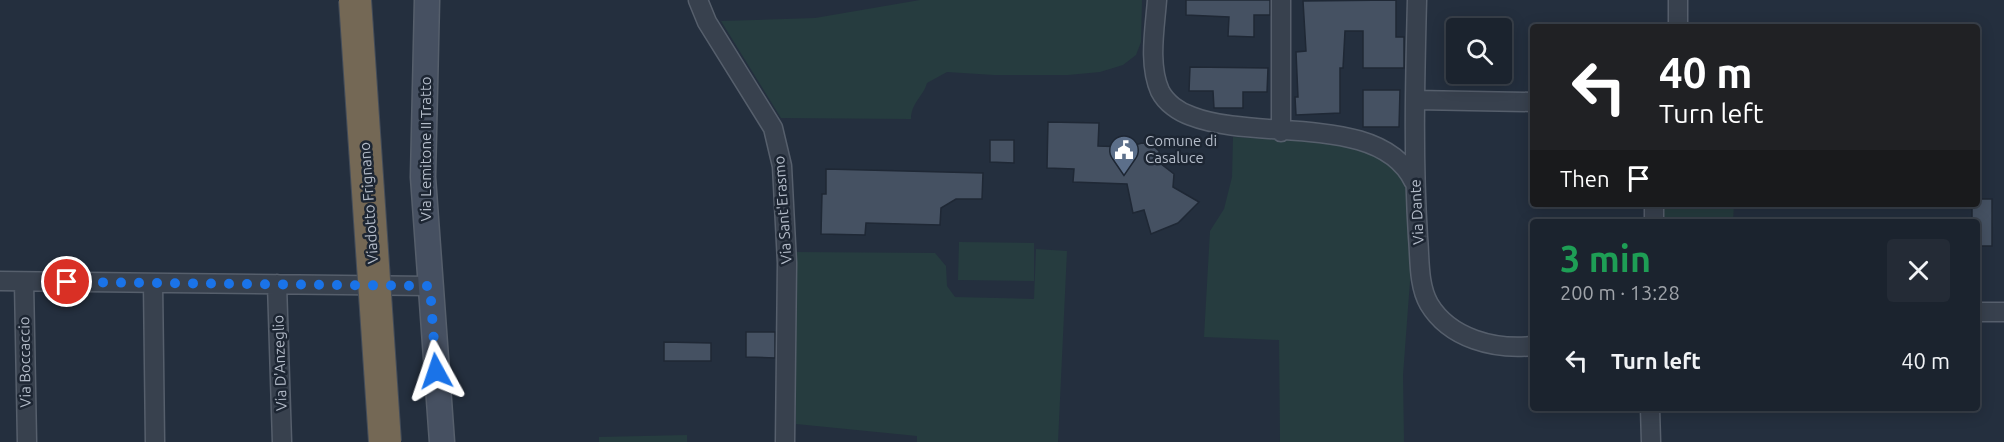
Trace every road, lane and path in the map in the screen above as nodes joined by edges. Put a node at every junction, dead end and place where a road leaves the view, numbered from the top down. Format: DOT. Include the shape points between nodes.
graph roads {
  1 [pos="354,0"];
  2 [pos="376,0"];
  3 [pos="427,0"];
  4 [pos="698,0"];
  5 [pos="1157,0"];
  6 [pos="1281,0"];
  7 [pos="1417,0"];
  8 [pos="1678,0"];
  9 [pos="1678,24"];
  10 [pos="1415,100"];
  11 [pos="1530,102"];
  12 [pos="1281,132"];
  13 [pos="1414,182"];
  14 [pos="0,282"];
  15 [pos="24,282"];
  16 [pos="153,283"];
  17 [pos="277,284"];
  18 [pos="430,286"];
  19 [pos="1980,312"];
  20 [pos="2004,312"];
  21 [pos="1530,346"];
  22 [pos="1650,411"];
  23 [pos="27,442"];
  24 [pos="155,442"];
  25 [pos="282,442"];
  26 [pos="385,442"];
  27 [pos="403,442"];
  28 [pos="441,442"];
  29 [pos="785,442"];
  30 [pos="1651,442"];
  1 -- 26 [label="highway, Viadotto Frignano, bridge"];
  2 -- 27 [label="highway, Viadotto Frignano"];
  3 -- 18 [label="street, Via Lemitone II Tratto" via="423,177"];
  4 -- 29 [label="street, Via Sant'Erasmo" via="707,22 772,128 782,166 787,263"];
  5 -- 12 [label="street" via="1154,57 1156,78 1166,100 1186,114 1213,124"];
  6 -- 12 [label="street"];
  7 -- 10 [label="street, Via Dante"];
  8 -- 9 [label="street"];
  10 -- 11 [label="street"];
  10 -- 13 [label="street, Via Dante"];
  12 -- 13 [label="street" via="1344,136 1375,144 1400,160"];
  13 -- 21 [label="street, Via Dante" via="1421,274 1429,303 1445,323 1475,340 1506,347"];
  14 -- 15 [label="street"];
  15 -- 16 [label="street"];
  15 -- 23 [label="street, Via Boccaccio"];
  16 -- 17 [label="street"];
  16 -- 24 [label="street"];
  17 -- 18 [label="street"];
  17 -- 25 [label="street, Via D'Anzeglio"];
  18 -- 28 [label="street, Via Lemitone II Tratto"];
  19 -- 20 [label="street"];
  22 -- 30 [label="street"];
}
